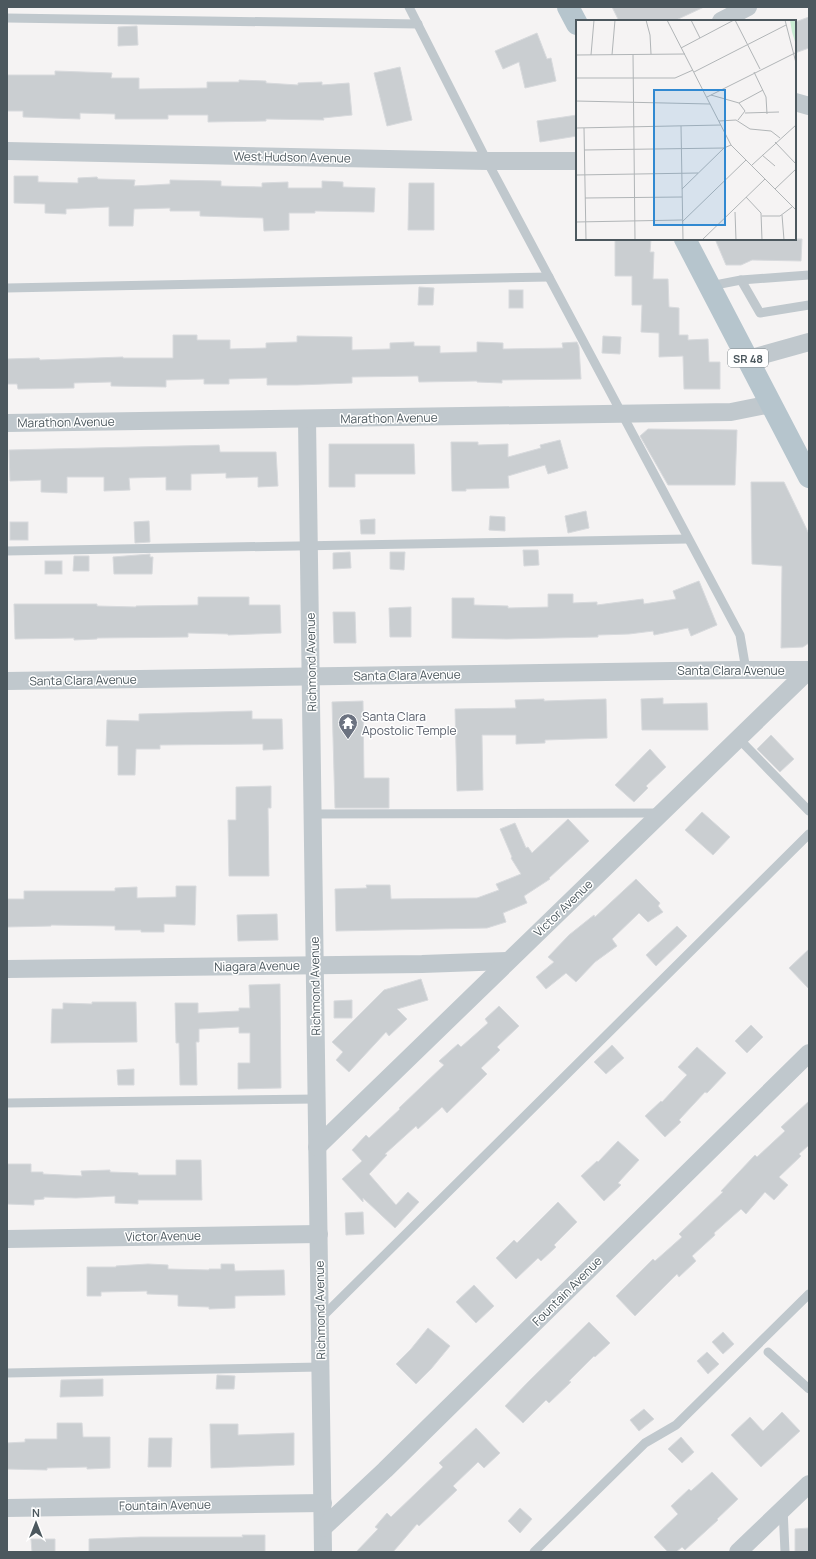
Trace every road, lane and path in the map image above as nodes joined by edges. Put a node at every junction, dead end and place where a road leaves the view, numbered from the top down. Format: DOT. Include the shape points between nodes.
graph roads {
  1 [pos="409,7"];
  2 [pos="568,7"];
  3 [pos="748,7"];
  4 [pos="727,14"];
  5 [pos="7,18"];
  6 [pos="576,22"];
  7 [pos="418,24"];
  8 [pos="796,102"];
  9 [pos="809,106"];
  10 [pos="7,150"];
  11 [pos="487,161"];
  12 [pos="576,161"];
  13 [pos="687,240"];
  14 [pos="809,275"];
  15 [pos="549,277"];
  16 [pos="741,280"];
  17 [pos="710,286"];
  18 [pos="7,288"];
  19 [pos="809,305"];
  20 [pos="809,342"];
  21 [pos="748,359"];
  22 [pos="771,404"];
  23 [pos="621,414"];
  24 [pos="307,419"];
  25 [pos="7,423"];
  26 [pos="809,477"];
  27 [pos="688,539"];
  28 [pos="309,546"];
  29 [pos="7,551"];
  30 [pos="746,670"];
  31 [pos="808,670"];
  32 [pos="311,676"];
  33 [pos="7,681"];
  34 [pos="738,738"];
  35 [pos="809,811"];
  36 [pos="660,813"];
  37 [pos="313,814"];
  38 [pos="809,834"];
  39 [pos="507,961"];
  40 [pos="315,965"];
  41 [pos="7,969"];
  42 [pos="809,1053"];
  43 [pos="316,1099"];
  44 [pos="7,1103"];
  45 [pos="317,1146"];
  46 [pos="319,1234"];
  47 [pos="7,1239"];
  48 [pos="809,1294"];
  49 [pos="320,1319"];
  50 [pos="768,1352"];
  51 [pos="321,1367"];
  52 [pos="7,1373"];
  53 [pos="809,1389"];
  54 [pos="809,1484"];
  55 [pos="323,1503"];
  56 [pos="7,1508"];
  57 [pos="783,1508"];
  58 [pos="323,1528"];
  59 [pos="323,1552"];
  60 [pos="534,1552"];
  61 [pos="738,1552"];
  62 [pos="785,1552"];
  1 -- 7 [label="lane"];
  2 -- 6 [label="main road"];
  3 -- 4 [label="street"];
  5 -- 7 [label="lane"];
  7 -- 11 [label="lane"];
  8 -- 9 [label="street"];
  10 -- 11 [label="street, West Hudson Avenue"];
  11 -- 12 [label="street, West Hudson Avenue"];
  11 -- 15 [label="lane"];
  13 -- 17 [label="main road, SR 48"];
  14 -- 16 [label="lane"];
  15 -- 18 [label="lane"];
  15 -- 23 [label="lane"];
  16 -- 17 [label="lane"];
  16 -- 19 [label="lane" via="760,313"];
  17 -- 21 [label="main road, SR 48"];
  20 -- 21 [label="street"];
  21 -- 22 [label="main road, SR 48"];
  22 -- 23 [label="street, Marathon Avenue" via="731,412"];
  22 -- 26 [label="main road, SR 48"];
  23 -- 24 [label="street, Marathon Avenue"];
  23 -- 27 [label="lane"];
  24 -- 25 [label="street, Marathon Avenue"];
  24 -- 28 [label="street, Richmond Avenue"];
  27 -- 28 [label="lane"];
  27 -- 30 [label="lane" via="740,635"];
  28 -- 29 [label="lane"];
  28 -- 32 [label="street, Richmond Avenue"];
  30 -- 31 [label="street, Santa Clara Avenue"];
  30 -- 32 [label="street, Santa Clara Avenue"];
  31 -- 34 [label="street, Victor Avenue"];
  32 -- 33 [label="street, Santa Clara Avenue"];
  32 -- 37 [label="street, Richmond Avenue"];
  34 -- 35 [label="lane"];
  34 -- 36 [label="street, Victor Avenue"];
  36 -- 37 [label="lane"];
  36 -- 39 [label="street, Victor Avenue"];
  37 -- 40 [label="street, Richmond Avenue"];
  38 -- 49 [label="lane"];
  39 -- 40 [label="street, Niagara Avenue"];
  39 -- 45 [label="street, Victor Avenue"];
  40 -- 41 [label="street, Niagara Avenue"];
  40 -- 43 [label="street, Richmond Avenue"];
  42 -- 58 [label="street, Fountain Avenue"];
  43 -- 44 [label="lane"];
  43 -- 45 [label="street, Richmond Avenue"];
  45 -- 46 [label="street, Richmond Avenue"];
  46 -- 47 [label="street, Victor Avenue"];
  46 -- 49 [label="street, Richmond Avenue"];
  48 -- 60 [label="lane" via="676,1425 645,1443"];
  49 -- 51 [label="street, Richmond Avenue"];
  50 -- 53 [label="lane"];
  51 -- 52 [label="lane"];
  51 -- 55 [label="street, Richmond Avenue"];
  54 -- 57 [label="street"];
  55 -- 56 [label="street, Fountain Avenue"];
  55 -- 58 [label="street, Richmond Avenue"];
  57 -- 61 [label="street"];
  57 -- 62 [label="lane"];
  58 -- 59 [label="street, Richmond Avenue"];
}
